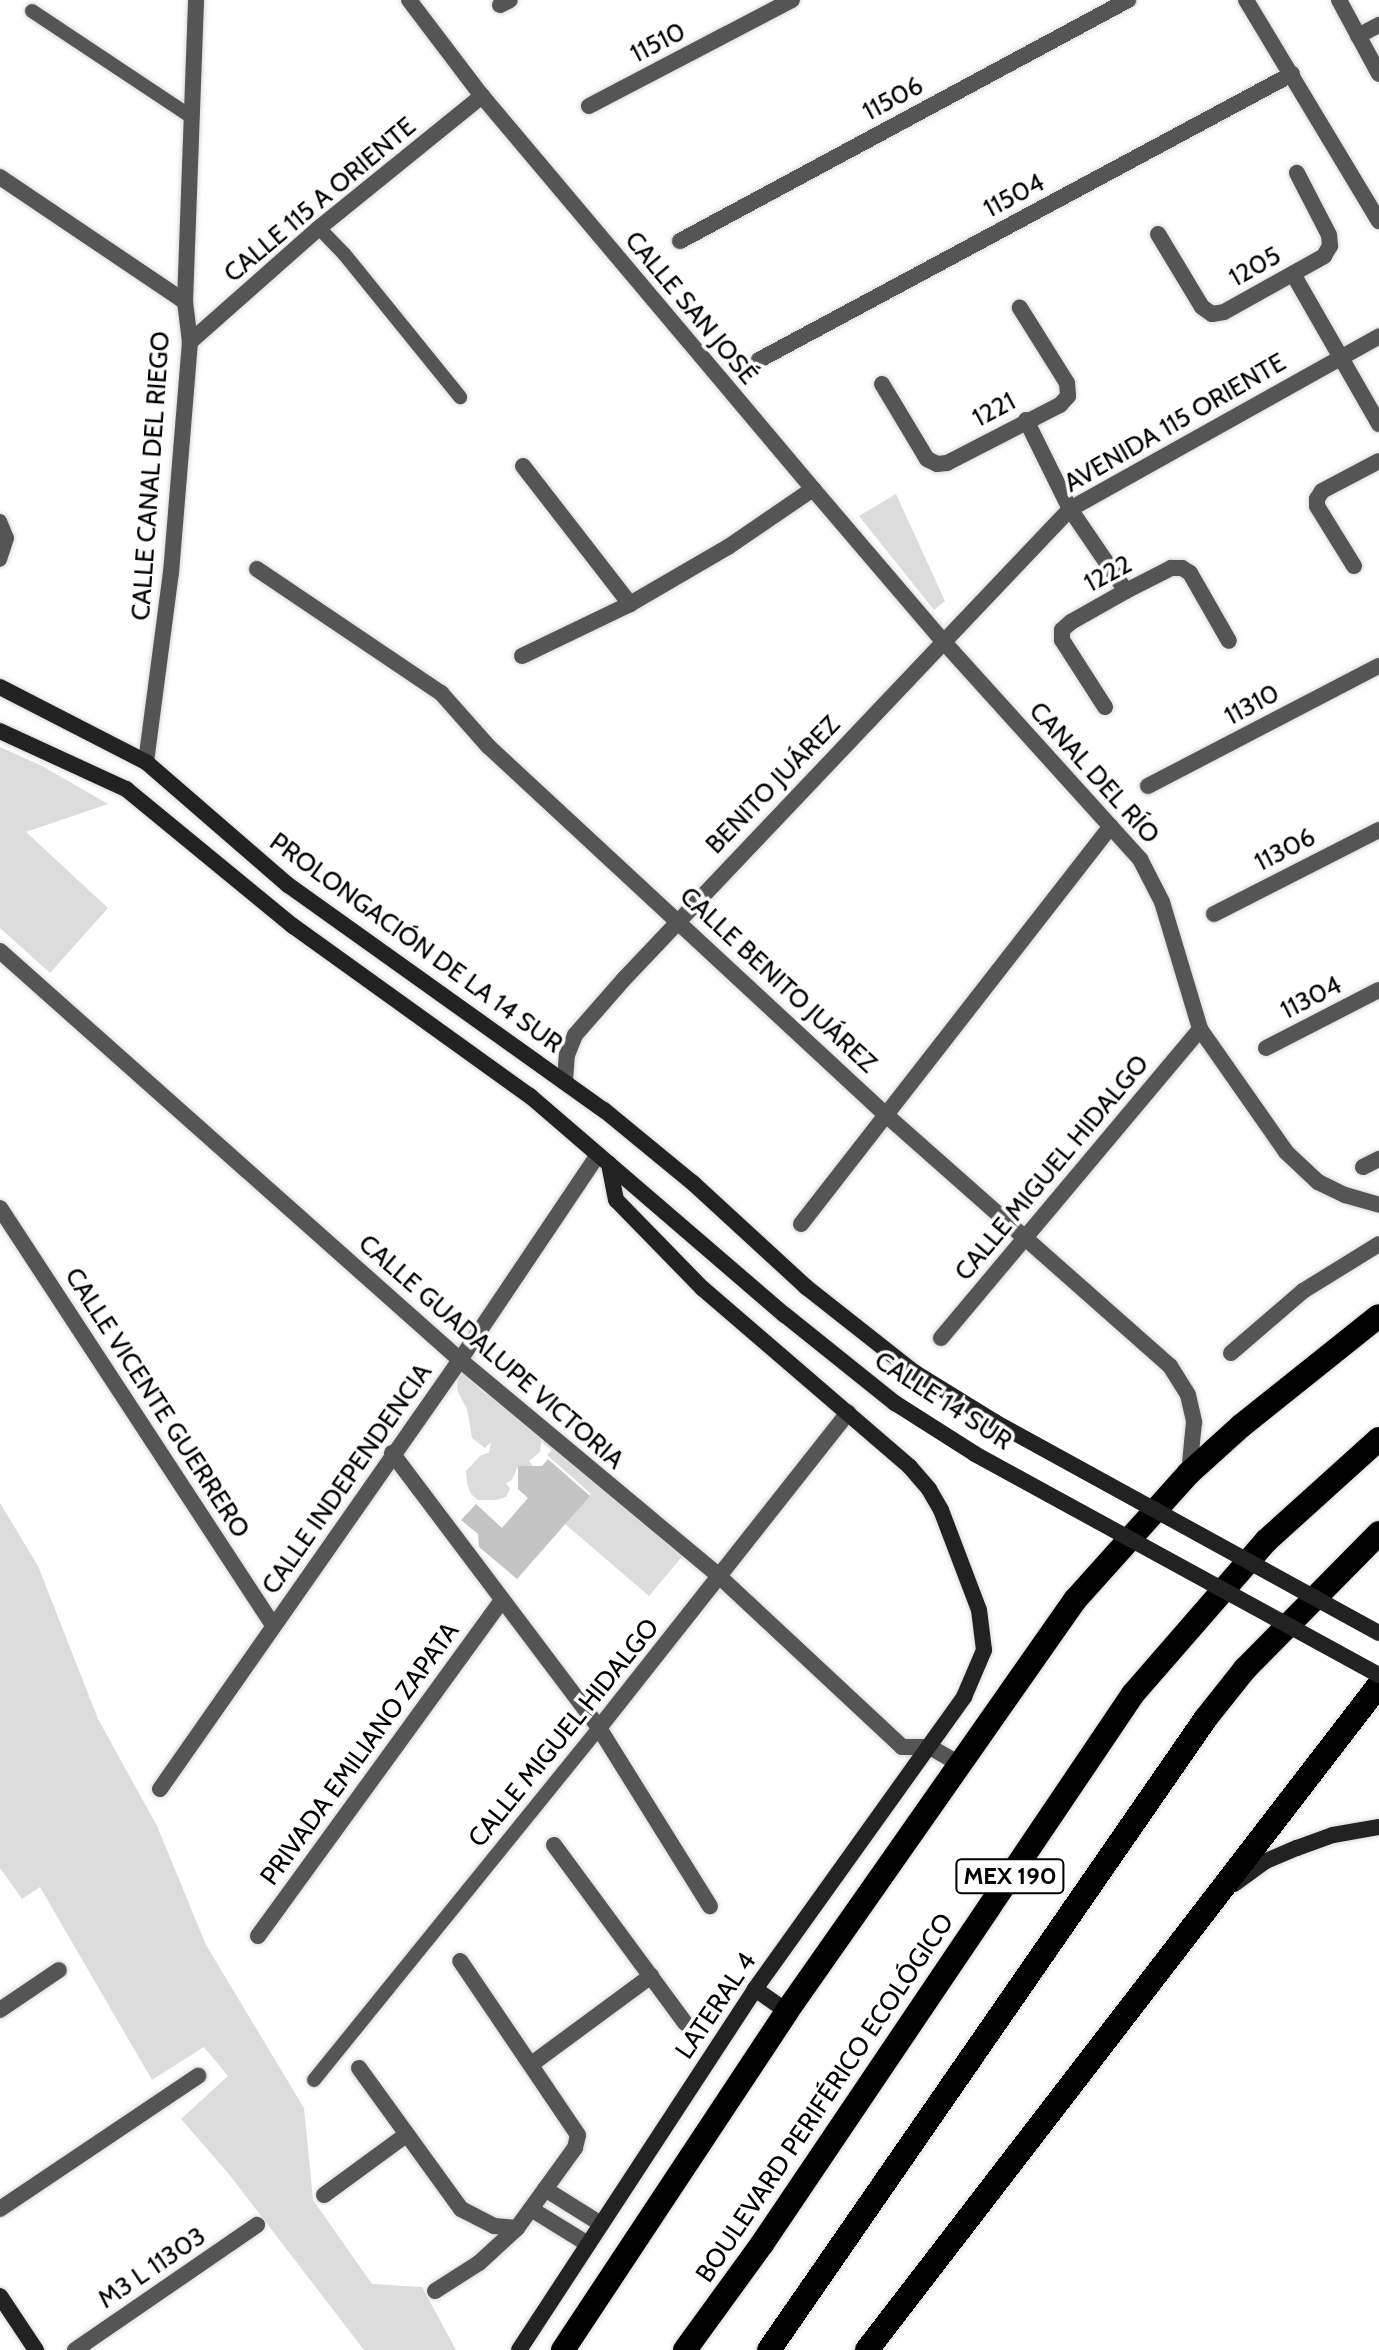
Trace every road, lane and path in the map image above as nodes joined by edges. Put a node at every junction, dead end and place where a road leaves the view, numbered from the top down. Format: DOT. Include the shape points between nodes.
graph roads {
  1 [pos="196,0"];
  2 [pos="409,0"];
  3 [pos="792,0"];
  4 [pos="1128,0"];
  5 [pos="1339,0"];
  6 [pos="1252,2"];
  7 [pos="32,11"];
  8 [pos="1379,25"];
  9 [pos="1358,36"];
  10 [pos="1292,74"];
  11 [pos="1379,74"];
  12 [pos="482,96"];
  13 [pos="589,106"];
  14 [pos="190,116"];
  15 [pos="1297,173"];
  16 [pos="0,177"];
  17 [pos="1379,221"];
  18 [pos="319,228"];
  19 [pos="1158,234"];
  20 [pos="680,241"];
  21 [pos="1293,274"];
  22 [pos="185,302"];
  23 [pos="1020,308"];
  24 [pos="1379,336"];
  25 [pos="190,342"];
  26 [pos="1340,357"];
  27 [pos="759,360"];
  28 [pos="882,384"];
  29 [pos="460,397"];
  30 [pos="1026,420"];
  31 [pos="1379,424"];
  32 [pos="1379,461"];
  33 [pos="523,466"];
  34 [pos="813,489"];
  35 [pos="1070,509"];
  36 [pos="0,521"];
  37 [pos="0,560"];
  38 [pos="1354,566"];
  39 [pos="257,569"];
  40 [pos="1126,591"];
  41 [pos="630,604"];
  42 [pos="943,641"];
  43 [pos="1229,641"];
  44 [pos="522,656"];
  45 [pos="1379,666"];
  46 [pos="0,687"];
  47 [pos="1105,707"];
  48 [pos="0,731"];
  49 [pos="146,762"];
  50 [pos="1148,786"];
  51 [pos="1111,826"];
  52 [pos="1379,830"];
  53 [pos="1214,914"];
  54 [pos="678,918"];
  55 [pos="0,951"];
  56 [pos="1379,990"];
  57 [pos="1200,1029"];
  58 [pos="1266,1048"];
  59 [pos="565,1081"];
  60 [pos="530,1096"];
  61 [pos="885,1114"];
  62 [pos="603,1159"];
  63 [pos="1379,1159"];
  64 [pos="1363,1167"];
  65 [pos="1379,1205"];
  66 [pos="0,1208"];
  67 [pos="801,1224"];
  68 [pos="1025,1240"];
  69 [pos="1379,1244"];
  70 [pos="1379,1316"];
  71 [pos="941,1338"];
  72 [pos="1231,1353"];
  73 [pos="460,1360"];
  74 [pos="848,1413"];
  75 [pos="1379,1439"];
  76 [pos="392,1453"];
  77 [pos="1189,1473"];
  78 [pos="1379,1533"];
  79 [pos="720,1577"];
  80 [pos="502,1600"];
  81 [pos="273,1625"];
  82 [pos="1379,1633"];
  83 [pos="1379,1675"];
  84 [pos="1379,1685"];
  85 [pos="599,1728"];
  86 [pos="930,1747"];
  87 [pos="961,1765"];
  88 [pos="160,1789"];
  89 [pos="1379,1827"];
  90 [pos="554,1845"];
  91 [pos="1223,1892"];
  92 [pos="710,1906"];
  93 [pos="258,1936"];
  94 [pos="460,1961"];
  95 [pos="59,1970"];
  96 [pos="651,1976"];
  97 [pos="755,1989"];
  98 [pos="0,2010"];
  99 [pos="787,2011"];
  100 [pos="685,2023"];
  101 [pos="533,2063"];
  102 [pos="359,2068"];
  103 [pos="198,2076"];
  104 [pos="314,2080"];
  105 [pos="406,2135"];
  106 [pos="545,2189"];
  107 [pos="324,2195"];
  108 [pos="0,2209"];
  109 [pos="531,2209"];
  110 [pos="601,2224"];
  111 [pos="257,2225"];
  112 [pos="517,2228"];
  113 [pos="588,2244"];
  114 [pos="435,2291"];
  115 [pos="0,2296"];
  116 [pos="36,2350"];
  117 [pos="75,2350"];
  118 [pos="519,2350"];
  119 [pos="563,2350"];
  120 [pos="685,2350"];
  121 [pos="769,2350"];
  122 [pos="867,2350"];
  1 -- 14 [label="street, CALLE CANAL DEL RIEGO"];
  2 -- 12 [label="street, CALLE SAN JOSÉ"];
  3 -- 13 [label="street, 11510"];
  4 -- 20 [label="street, 11506"];
  5 -- 9 [label="street"];
  6 -- 10 [label="street"];
  7 -- 14 [label="lane"];
  8 -- 9 [label="street"];
  9 -- 11 [label="street"];
  10 -- 17 [label="street"];
  10 -- 27 [label="street, 11504"];
  12 -- 18 [label="street, CALLE 115 A ORIENTE"];
  12 -- 34 [label="street, CALLE SAN JOSÉ"];
  14 -- 22 [label="street, CALLE CANAL DEL RIEGO"];
  15 -- 21 [label="street, 1205" via="1330,246 1324,256"];
  16 -- 22 [label="street"];
  18 -- 25 [label="street, CALLE 115 A ORIENTE"];
  18 -- 29 [label="lane"];
  19 -- 21 [label="street, 1205" via="1202,307 1212,314"];
  21 -- 26 [label="street"];
  22 -- 25 [label="street, CALLE CANAL DEL RIEGO"];
  23 -- 30 [label="street, 1221" via="1067,383 1068,396"];
  24 -- 26 [label="street, AVENIDA 115 ORIENTE"];
  25 -- 49 [label="street, CALLE CANAL DEL RIEGO" via="171,573"];
  26 -- 31 [label="street"];
  26 -- 35 [label="street, AVENIDA 115 ORIENTE"];
  28 -- 30 [label="street, 1221" via="927,459 937,464"];
  30 -- 35 [label="street"];
  32 -- 38 [label="street" via="1322,491 1317,499"];
  33 -- 41 [label="street"];
  34 -- 41 [label="street"];
  34 -- 42 [label="street, CALLE SAN JOSÉ"];
  35 -- 40 [label="street"];
  35 -- 42 [label="street, AVENIDA 115 ORIENTE"];
  36 -- 37 [label="lane" via="7,538"];
  39 -- 54 [label="street, CALLE BENITO JUÁREZ" via="441,693 488,746"];
  40 -- 43 [label="street, 1222" via="1171,568 1182,568 1190,573"];
  40 -- 47 [label="street, 1222" via="1062,630 1062,640"];
  41 -- 44 [label="street"];
  42 -- 51 [label="street, CANAL DEL RÍO"];
  42 -- 54 [label="street, BENITO JUÁREZ"];
  45 -- 50 [label="street, 11310"];
  46 -- 49 [label="main road, PROLONGACIÓN DE LA 14 SUR"];
  48 -- 60 [label="main road, PROLONGACIÓN DE LA 14 SUR" via="126,789 293,926"];
  49 -- 59 [label="main road, PROLONGACIÓN DE LA 14 SUR" via="288,885"];
  51 -- 57 [label="street, CANAL DEL RÍO" via="1154,883"];
  51 -- 61 [label="street"];
  52 -- 53 [label="street, 11306"];
  54 -- 59 [label="street, BENITO JUÁREZ" via="575,1035"];
  54 -- 61 [label="street, CALLE BENITO JUÁREZ"];
  55 -- 73 [label="street, CALLE GUADALUPE VICTORIA"];
  56 -- 58 [label="street, 11304"];
  57 -- 65 [label="street, CANAL DEL RÍO" via="1302,1169 1345,1195"];
  57 -- 68 [label="street, CALLE MIGUEL HIDALGO"];
  59 -- 82 [label="main road, CALLE 14 SUR, bridge" via="914,1372"];
  60 -- 62 [label="main road, CALLE 14 SUR"];
  61 -- 67 [label="street"];
  61 -- 68 [label="street, CALLE BENITO JUÁREZ"];
  62 -- 73 [label="street, CALLE INDEPENDENCIA"];
  62 -- 74 [label="main road, LATERAL 4" via="616,1200 703,1289"];
  62 -- 83 [label="main road, CALLE 14 SUR, bridge" via="895,1403 975,1454"];
  63 -- 64 [label="street"];
  66 -- 81 [label="street, CALLE VICENTE GUERRERO"];
  68 -- 71 [label="street, CALLE MIGUEL HIDALGO"];
  68 -- 77 [label="street, CALLE BENITO JUÁREZ" via="1170,1366 1188,1395 1194,1422"];
  69 -- 72 [label="street" via="1303,1291"];
  70 -- 77 [label="highway"];
  73 -- 76 [label="street, CALLE INDEPENDENCIA"];
  73 -- 79 [label="street, CALLE GUADALUPE VICTORIA"];
  74 -- 79 [label="street, CALLE MIGUEL HIDALGO"];
  74 -- 86 [label="main road, LATERAL 4" via="909,1466 941,1510 984,1631 981,1661"];
  75 -- 120 [label="highway, BOULEVARD PERIFÉRICO ECOLÓGICO / MEX 190" via="1266,1541 1133,1694"];
  76 -- 80 [label="street"];
  76 -- 81 [label="street, CALLE INDEPENDENCIA"];
  77 -- 87 [label="highway" via="1075,1600"];
  78 -- 121 [label="highway, MEX 190" via="1245,1669 1206,1718"];
  79 -- 85 [label="street, CALLE MIGUEL HIDALGO"];
  79 -- 86 [label="street, CALLE GUADALUPE VICTORIA" via="902,1747"];
  80 -- 85 [label="street"];
  80 -- 93 [label="street, PRIVADA EMILIANO ZAPATA"];
  81 -- 88 [label="street, CALLE INDEPENDENCIA"];
  84 -- 91 [label="highway"];
  85 -- 92 [label="street"];
  85 -- 104 [label="lane, CALLE MIGUEL HIDALGO"];
  86 -- 87 [label="street, CALLE GUADALUPE VICTORIA"];
  86 -- 97 [label="main road, LATERAL 4"];
  87 -- 99 [label="highway"];
  89 -- 91 [label="main road" via="1333,1835 1266,1861"];
  90 -- 96 [label="street"];
  91 -- 122 [label="highway"];
  94 -- 101 [label="street"];
  95 -- 98 [label="street"];
  96 -- 100 [label="street"];
  96 -- 101 [label="street"];
  97 -- 99 [label="main road"];
  97 -- 110 [label="main road, LATERAL 4"];
  99 -- 119 [label="highway"];
  101 -- 106 [label="street" via="578,2135 575,2148"];
  102 -- 105 [label="street"];
  103 -- 108 [label="street"];
  105 -- 107 [label="street"];
  105 -- 112 [label="street" via="461,2209 494,2226"];
  106 -- 109 [label="street"];
  106 -- 110 [label="street"];
  109 -- 112 [label="street"];
  109 -- 113 [label="street"];
  110 -- 113 [label="main road, LATERAL 4"];
  111 -- 117 [label="street, M3 L 11303"];
  112 -- 114 [label="street" via="479,2263"];
  113 -- 118 [label="main road, LATERAL 4"];
  115 -- 116 [label="main road"];
}
